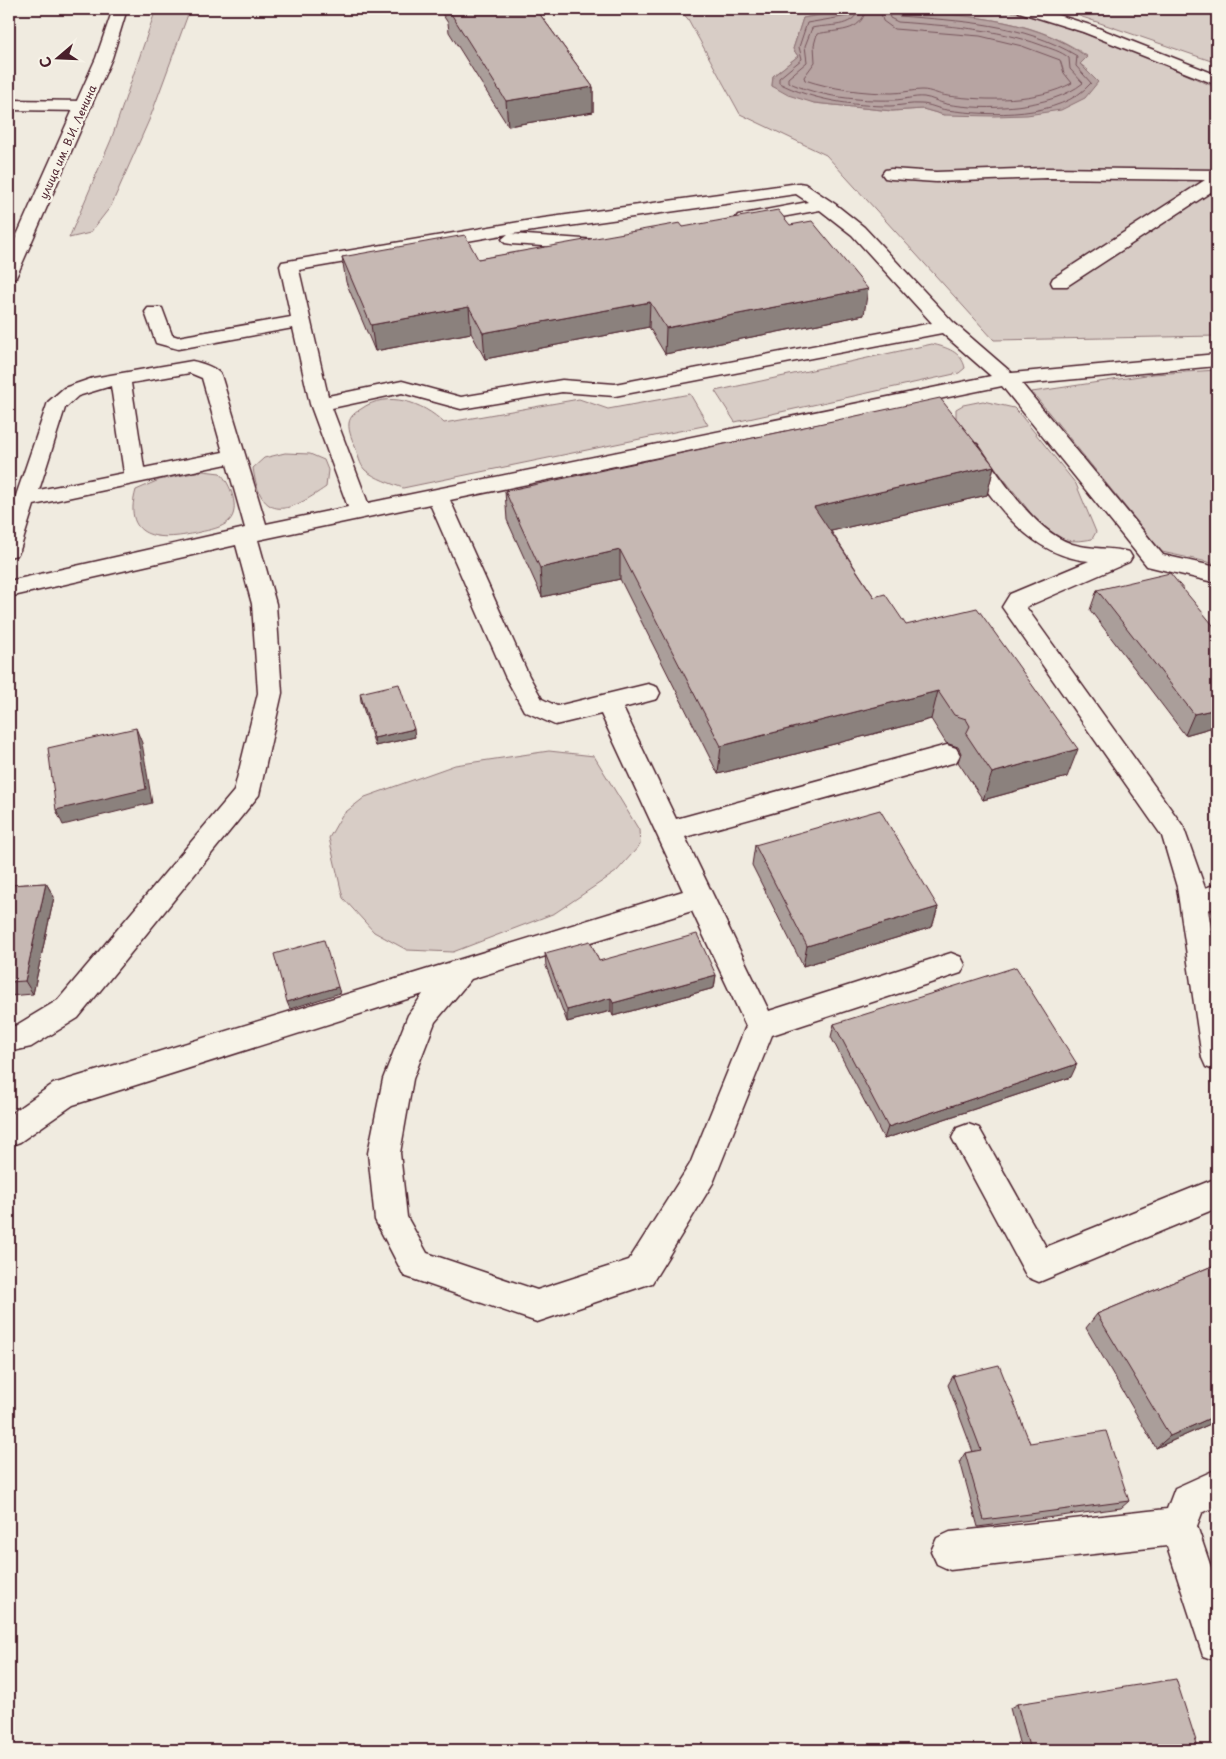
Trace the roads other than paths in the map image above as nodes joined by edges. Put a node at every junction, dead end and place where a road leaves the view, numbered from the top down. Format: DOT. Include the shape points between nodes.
graph roads {
  1 [pos="120,9"];
  2 [pos="1024,9"];
  3 [pos="1217,80"];
  4 [pos="14,105"];
  5 [pos="84,106"];
  6 [pos="9,121"];
  7 [pos="891,174"];
  8 [pos="1217,175"];
  9 [pos="1217,180"];
  10 [pos="823,204"];
  11 [pos="724,227"];
  12 [pos="465,236"];
  13 [pos="624,246"];
  14 [pos="9,273"];
  15 [pos="1060,282"];
  16 [pos="155,312"];
  17 [pos="301,321"];
  18 [pos="946,326"];
  19 [pos="1217,360"];
  20 [pos="120,379"];
  21 [pos="1008,379"];
  22 [pos="927,394"];
  23 [pos="320,404"];
  24 [pos="235,456"];
  25 [pos="135,477"];
  26 [pos="437,496"];
  27 [pos="25,500"];
  28 [pos="360,511"];
  29 [pos="251,534"];
  30 [pos="9,550"];
  31 [pos="1121,557"];
  32 [pos="1155,561"];
  33 [pos="1217,575"];
  34 [pos="9,589"];
  35 [pos="648,693"];
  36 [pos="608,703"];
  37 [pos="946,755"];
  38 [pos="669,831"];
  39 [pos="700,897"];
  40 [pos="1205,900"];
  41 [pos="951,965"];
  42 [pos="461,970"];
  43 [pos="761,1026"];
  44 [pos="9,1038"];
  45 [pos="1217,1058"];
  46 [pos="9,1132"];
  47 [pos="968,1138"];
  48 [pos="1217,1193"];
  49 [pos="1217,1487"];
  50 [pos="1179,1526"];
  51 [pos="950,1552"];
  52 [pos="1217,1642"];
  1 -- 5 [label="main road, улица им. В.И. Ленина"];
  2 -- 3 [label="main road" via="1088,29"];
  4 -- 5 [label="main road"];
  4 -- 6 [label="main road"];
  5 -- 14 [label="main road, улица им. В.И. Ленина"];
  7 -- 8 [label="main road" via="936,177 1047,172"];
  9 -- 15 [label="main road"];
  10 -- 11 [label="main road" via="747,217"];
  10 -- 12 [label="main road" via="799,188"];
  10 -- 18 [label="main road" via="858,231"];
  12 -- 13 [label="main road"];
  12 -- 17 [label="main road" via="289,266"];
  16 -- 17 [label="main road" via="163,339 178,343"];
  17 -- 23 [label="main road"];
  18 -- 21 [label="main road"];
  18 -- 23 [label="main road" via="614,390 562,386 461,403 402,387"];
  19 -- 21 [label="main road"];
  20 -- 24 [label="main road" via="192,367 211,375"];
  20 -- 25 [label="main road"];
  20 -- 27 [label="main road" via="71,392 55,406"];
  21 -- 22 [label="main road"];
  21 -- 32 [label="main road"];
  22 -- 26 [label="main road"];
  22 -- 31 [label="main road" via="1027,524 1042,538 1064,550"];
  23 -- 28 [label="main road"];
  24 -- 25 [label="main road"];
  24 -- 29 [label="main road"];
  25 -- 27 [label="main road"];
  26 -- 28 [label="main road"];
  26 -- 36 [label="main road" via="533,705 555,716"];
  27 -- 30 [label="main road"];
  28 -- 29 [label="main road"];
  29 -- 34 [label="main road"];
  29 -- 44 [label="main road" via="264,604 270,693 246,795 68,1009 20,1038"];
  31 -- 32 [label="main road"];
  31 -- 40 [label="main road" via="1018,600 1014,607 1174,834"];
  32 -- 33 [label="main road"];
  35 -- 36 [label="main road"];
  36 -- 38 [label="main road"];
  37 -- 38 [label="main road"];
  38 -- 39 [label="main road"];
  39 -- 42 [label="main road"];
  39 -- 43 [label="main road"];
  40 -- 45 [label="main road"];
  41 -- 43 [label="main road"];
  42 -- 43 [label="main road" via="423,1015 398,1079 384,1153 391,1220 416,1265 537,1306 640,1272 702,1173"];
  42 -- 46 [label="main road" via="64,1094"];
  47 -- 48 [label="main road" via="1039,1266"];
  49 -- 50 [label="main road" via="1188,1501"];
  50 -- 51 [label="main road"];
  50 -- 52 [label="main road"];
}
